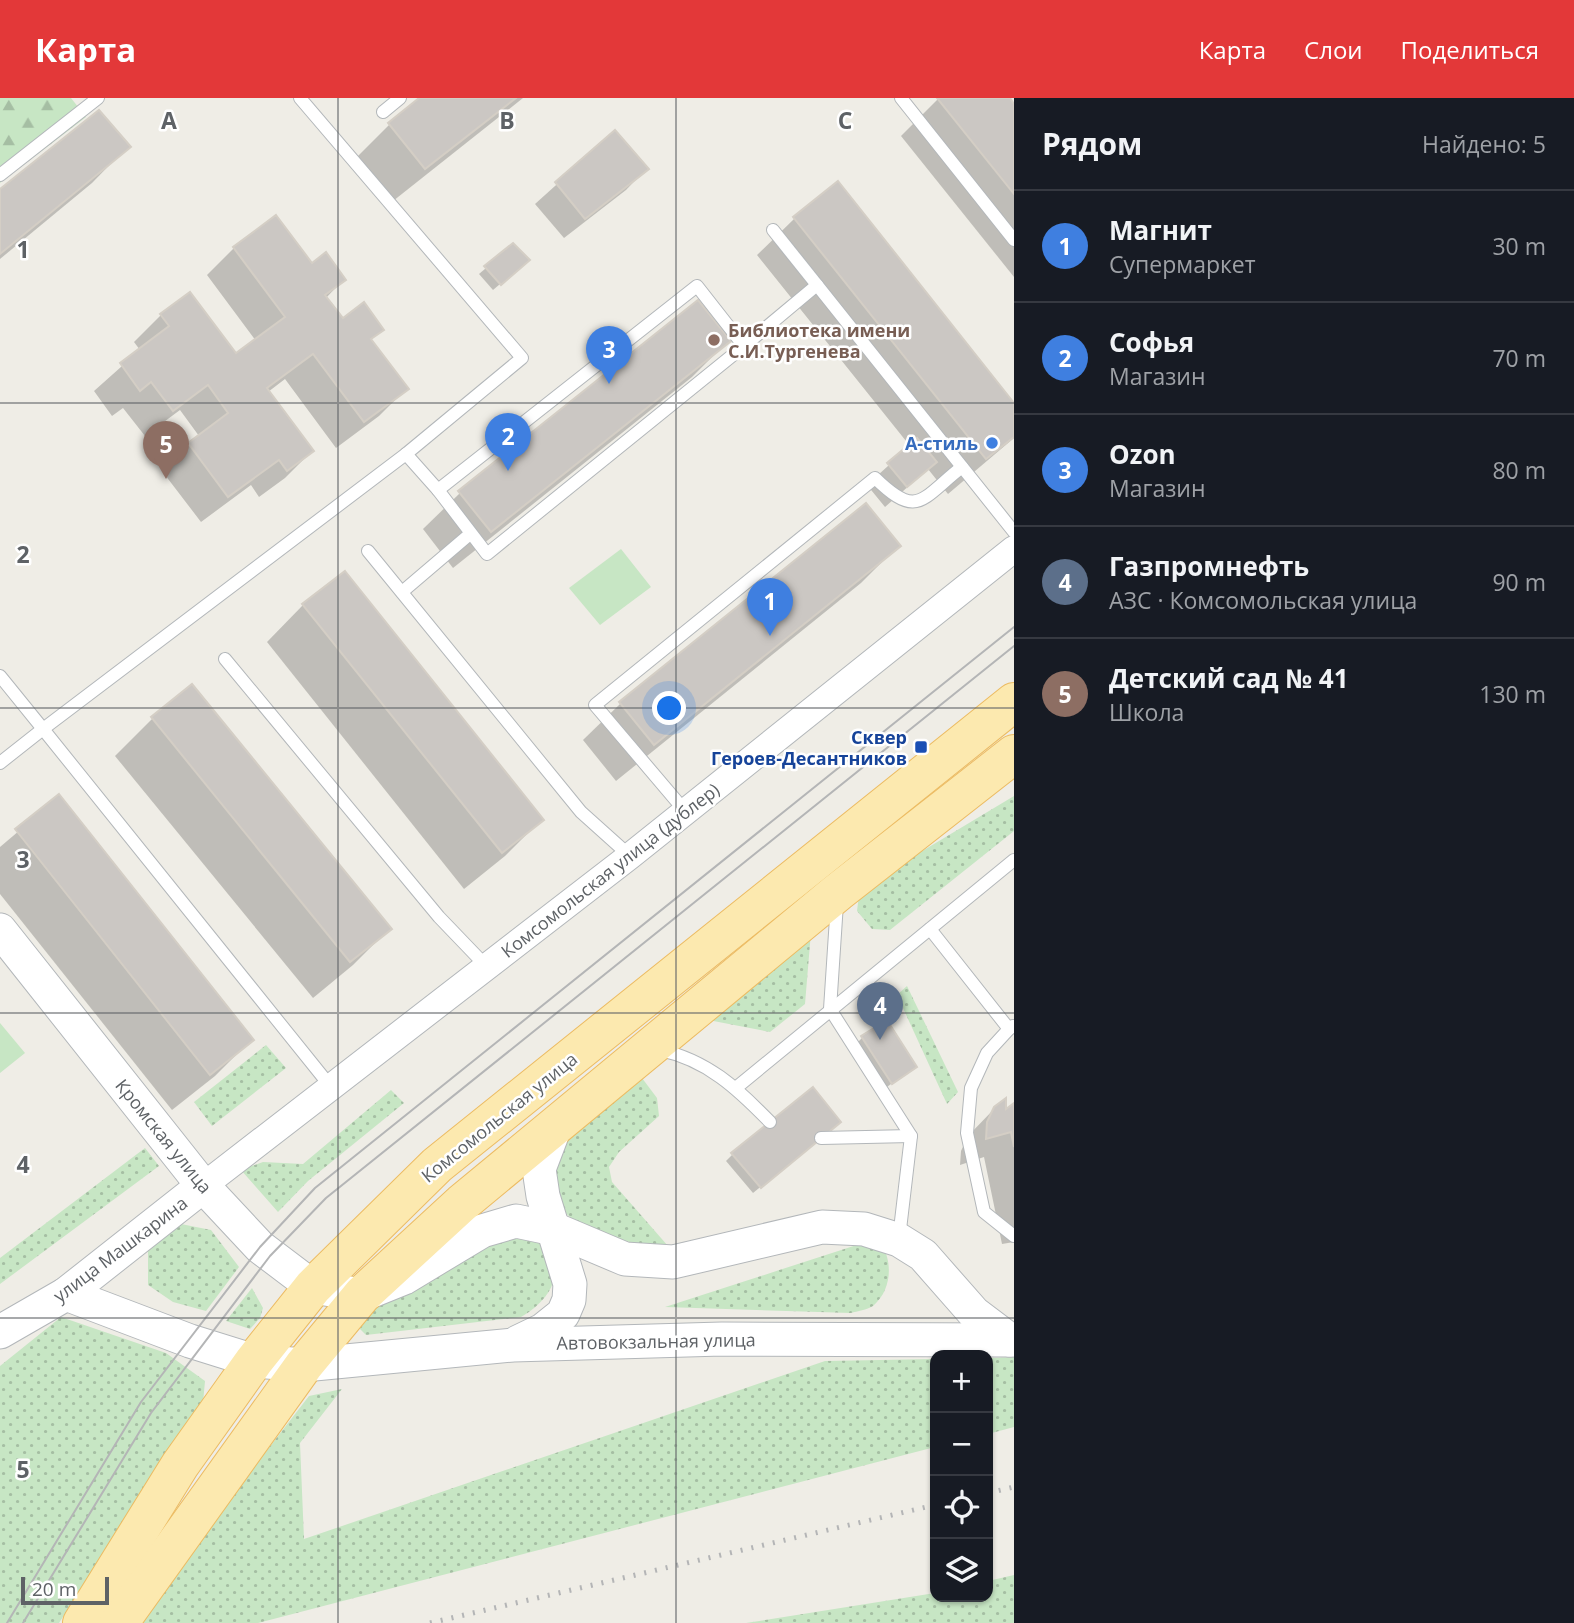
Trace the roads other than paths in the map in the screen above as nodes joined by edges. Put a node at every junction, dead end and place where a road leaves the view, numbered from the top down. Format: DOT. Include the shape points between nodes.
graph roads {
  1 [pos="98,98"];
  2 [pos="300,98"];
  3 [pos="400,98"];
  4 [pos="901,98"];
  5 [pos="383,112"];
  6 [pos="0,174"];
  7 [pos="773,230"];
  8 [pos="1014,240"];
  9 [pos="817,285"];
  10 [pos="744,346"];
  11 [pos="407,454"];
  12 [pos="962,467"];
  13 [pos="438,490"];
  14 [pos="1014,532"];
  15 [pos="470,534"];
  16 [pos="1014,549"];
  17 [pos="368,551"];
  18 [pos="402,592"];
  19 [pos="225,659"];
  20 [pos="0,676"];
  21 [pos="1014,702"];
  22 [pos="43,729"];
  23 [pos="1014,754"];
  24 [pos="0,763"];
  25 [pos="685,811"];
  26 [pos="630,856"];
  27 [pos="1014,860"];
  28 [pos="838,892"];
  29 [pos="930,929"];
  30 [pos="0,930"];
  31 [pos="487,967"];
  32 [pos="830,1009"];
  33 [pos="1011,1027"];
  34 [pos="649,1048"];
  35 [pos="331,1087"];
  36 [pos="737,1087"];
  37 [pos="770,1122"];
  38 [pos="555,1127"];
  39 [pos="911,1136"];
  40 [pos="821,1138"];
  41 [pos="203,1186"];
  42 [pos="554,1229"];
  43 [pos="1014,1236"];
  44 [pos="899,1240"];
  45 [pos="313,1287"];
  46 [pos="65,1294"];
  47 [pos="362,1295"];
  48 [pos="0,1332"];
  49 [pos="1012,1340"];
  50 [pos="513,1345"];
  51 [pos="254,1361"];
  52 [pos="304,1365"];
  53 [pos="82,1623"];
  54 [pos="119,1623"];
  1 -- 6 [label="lane"];
  2 -- 11 [label="lane" via="522,358"];
  3 -- 5 [label="lane"];
  4 -- 8 [label="lane"];
  7 -- 9 [label="lane"];
  9 -- 10 [label="lane"];
  9 -- 12 [label="lane"];
  10 -- 13 [label="lane" via="697,286"];
  10 -- 15 [label="lane" via="487,554"];
  11 -- 13 [label="lane"];
  11 -- 22 [label="lane"];
  12 -- 14 [label="lane"];
  12 -- 25 [label="lane" via="918,502 897,499 875,478 595,705"];
  13 -- 15 [label="lane"];
  15 -- 18 [label="lane"];
  16 -- 25 [label="street, Комсомольская улица (дублер)"];
  17 -- 18 [label="lane"];
  18 -- 26 [label="lane" via="581,812"];
  19 -- 31 [label="lane" via="439,918"];
  20 -- 22 [label="lane"];
  21 -- 45 [label="main road, Комсомольская улица" via="437,1165"];
  22 -- 24 [label="lane"];
  22 -- 35 [label="lane"];
  23 -- 28 [label="main road"];
  25 -- 26 [label="street, Комсомольская улица (дублер)"];
  26 -- 31 [label="street, Комсомольская улица (дублер)"];
  27 -- 29 [label="lane"];
  28 -- 32 [label="lane"];
  28 -- 34 [label="main road"];
  29 -- 32 [label="lane"];
  29 -- 33 [label="lane"];
  30 -- 41 [label="street, Кромская улица"];
  31 -- 35 [label="street, Комсомольская улица (дублер)"];
  32 -- 36 [label="lane"];
  32 -- 39 [label="lane"];
  33 -- 43 [label="lane" via="987,1053 971,1088 967,1133 984,1212"];
  34 -- 36 [label="lane" via="683,1055"];
  34 -- 38 [label="main road"];
  35 -- 41 [label="street, Комсомольская улица (дублер)"];
  36 -- 37 [label="lane"];
  38 -- 42 [label="street" via="539,1169"];
  38 -- 47 [label="main road" via="462,1203"];
  39 -- 40 [label="lane"];
  39 -- 44 [label="lane"];
  41 -- 45 [label="street, Кромская улица" via="260,1247"];
  41 -- 46 [label="street, улица Машкарина"];
  42 -- 44 [label="street, Автовокзальная улица" via="625,1259 673,1262 822,1227 864,1228"];
  42 -- 47 [label="street, Автовокзальная улица" via="516,1221 498,1224 404,1278"];
  42 -- 50 [label="street" via="570,1284 569,1300 563,1314"];
  44 -- 49 [label="street, Автовокзальная улица" via="923,1255 974,1313"];
  45 -- 47 [label="street, Кромская улица"];
  45 -- 51 [label="main road, Комсомольская улица"];
  46 -- 48 [label="street, улица Машкарина"];
  46 -- 51 [label="street, Автовокзальная улица"];
  47 -- 52 [label="main road"];
  49 -- 50 [label="street, Автовокзальная улица" via="722,1339"];
  50 -- 52 [label="street, Автовокзальная улица"];
  51 -- 52 [label="street, Автовокзальная улица"];
  51 -- 53 [label="main road, Комсомольская улица" via="180,1465"];
  52 -- 54 [label="main road"];
}
